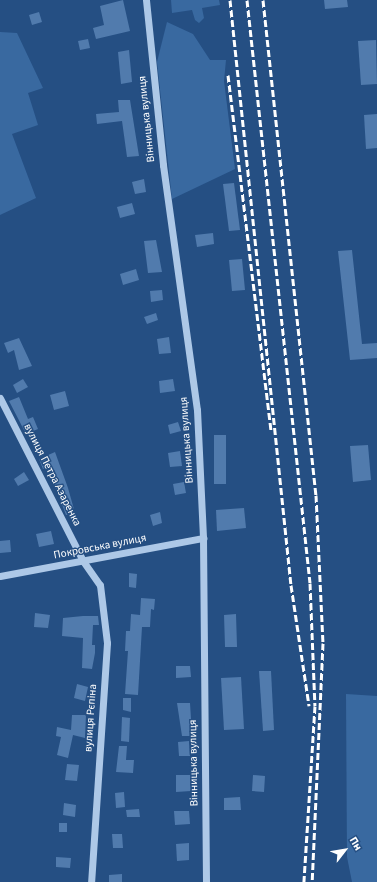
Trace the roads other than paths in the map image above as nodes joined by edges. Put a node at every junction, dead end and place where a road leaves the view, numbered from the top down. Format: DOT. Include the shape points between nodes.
graph roads {
  1 [pos="146,0"];
  2 [pos="0,398"];
  3 [pos="203,538"];
  4 [pos="84,561"];
  5 [pos="0,576"];
  6 [pos="91,882"];
  7 [pos="206,882"];
  1 -- 3 [label="street, Вінницька вулиця" via="163,165 197,410"];
  2 -- 4 [label="street, вулиця Петра Азаренка"];
  3 -- 4 [label="street, Покровська вулиця"];
  3 -- 7 [label="street, Вінницька вулиця"];
  4 -- 5 [label="street, Покровська вулиця"];
  4 -- 6 [label="street, вулиця Рєпіна" via="100,585 107,643"];
}
